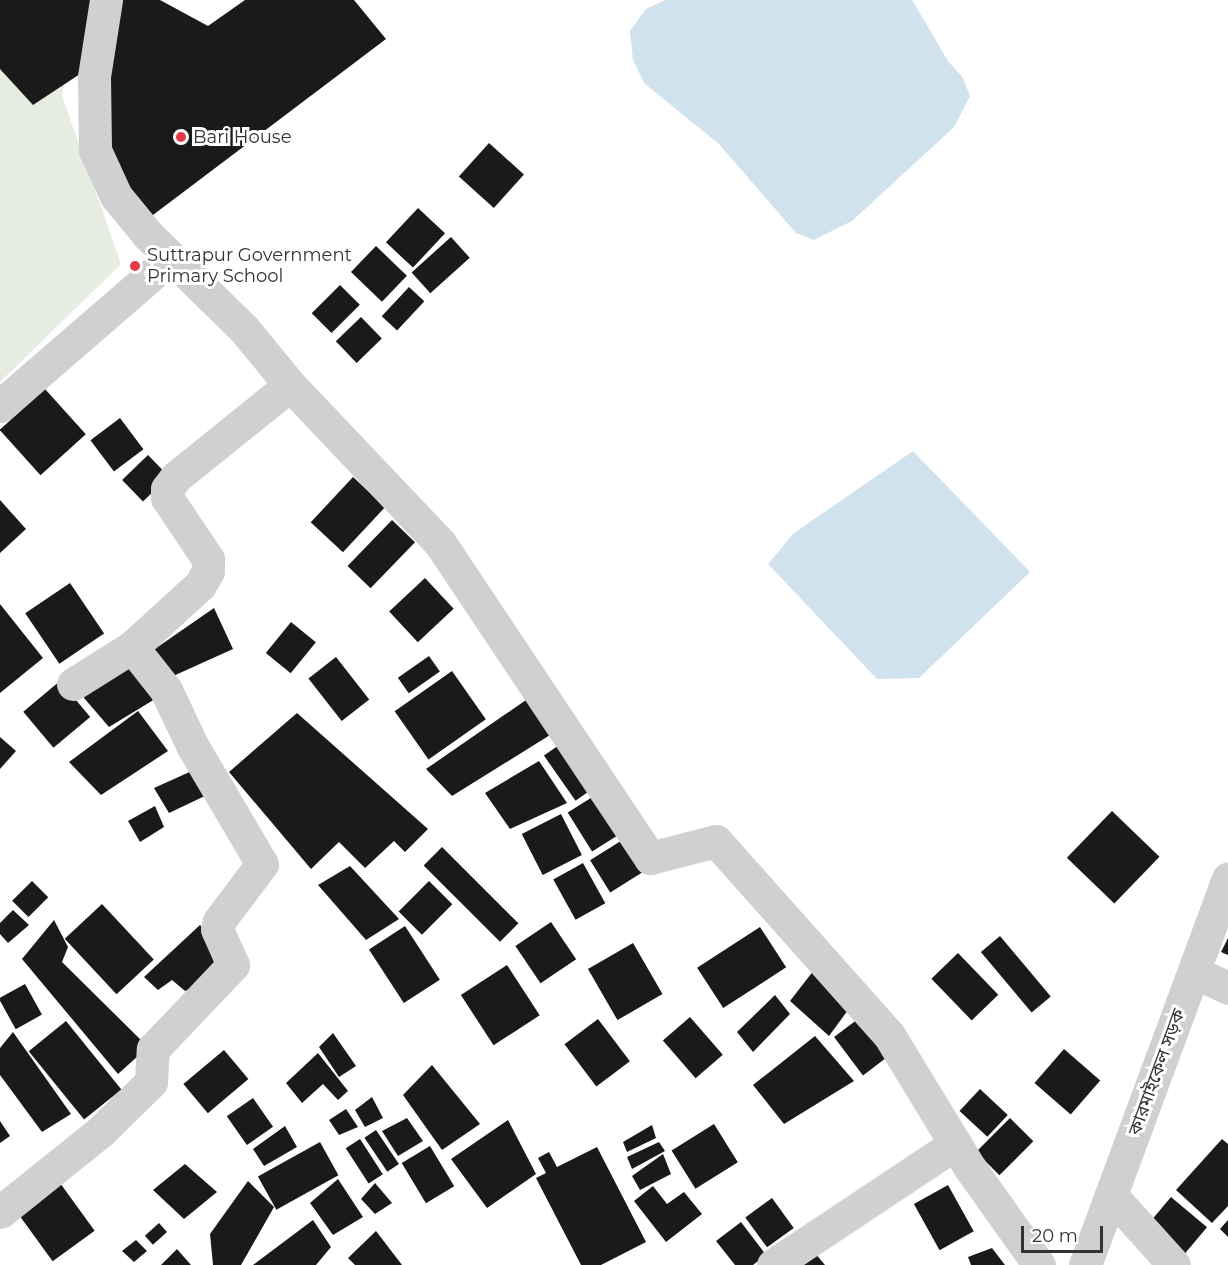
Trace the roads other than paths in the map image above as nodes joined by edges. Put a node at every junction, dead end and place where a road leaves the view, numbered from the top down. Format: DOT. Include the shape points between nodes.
graph roads {
  1 [pos="106,0"];
  2 [pos="171,258"];
  3 [pos="290,385"];
  4 [pos="0,406"];
  5 [pos="132,647"];
  6 [pos="73,684"];
  7 [pos="1228,879"];
  8 [pos="1194,972"];
  9 [pos="1228,988"];
  10 [pos="955,1144"];
  11 [pos="1111,1195"];
  12 [pos="0,1212"];
  13 [pos="773,1265"];
  14 [pos="1039,1265"];
  15 [pos="1085,1265"];
  16 [pos="1174,1265"];
  1 -- 2 [label="street" via="94,78 95,150 116,196"];
  2 -- 3 [label="street" via="244,329"];
  2 -- 4 [label="street"];
  3 -- 5 [label="street" via="176,477 167,489 167,498 208,559 208,571 200,585"];
  3 -- 10 [label="street" via="440,543 650,858 716,841 889,1035"];
  5 -- 6 [label="street"];
  5 -- 12 [label="street" via="166,690 192,745 262,864 219,921 217,929 233,965 153,1049 151,1082 101,1131"];
  7 -- 8 [label="street, কারমাইকেল সড়ক"];
  8 -- 9 [label="street"];
  8 -- 11 [label="street, কারমাইকেল সড়ক"];
  10 -- 13 [label="street"];
  10 -- 14 [label="street"];
  11 -- 15 [label="street, কারমাইকেল সড়ক"];
  11 -- 16 [label="street"];
}
